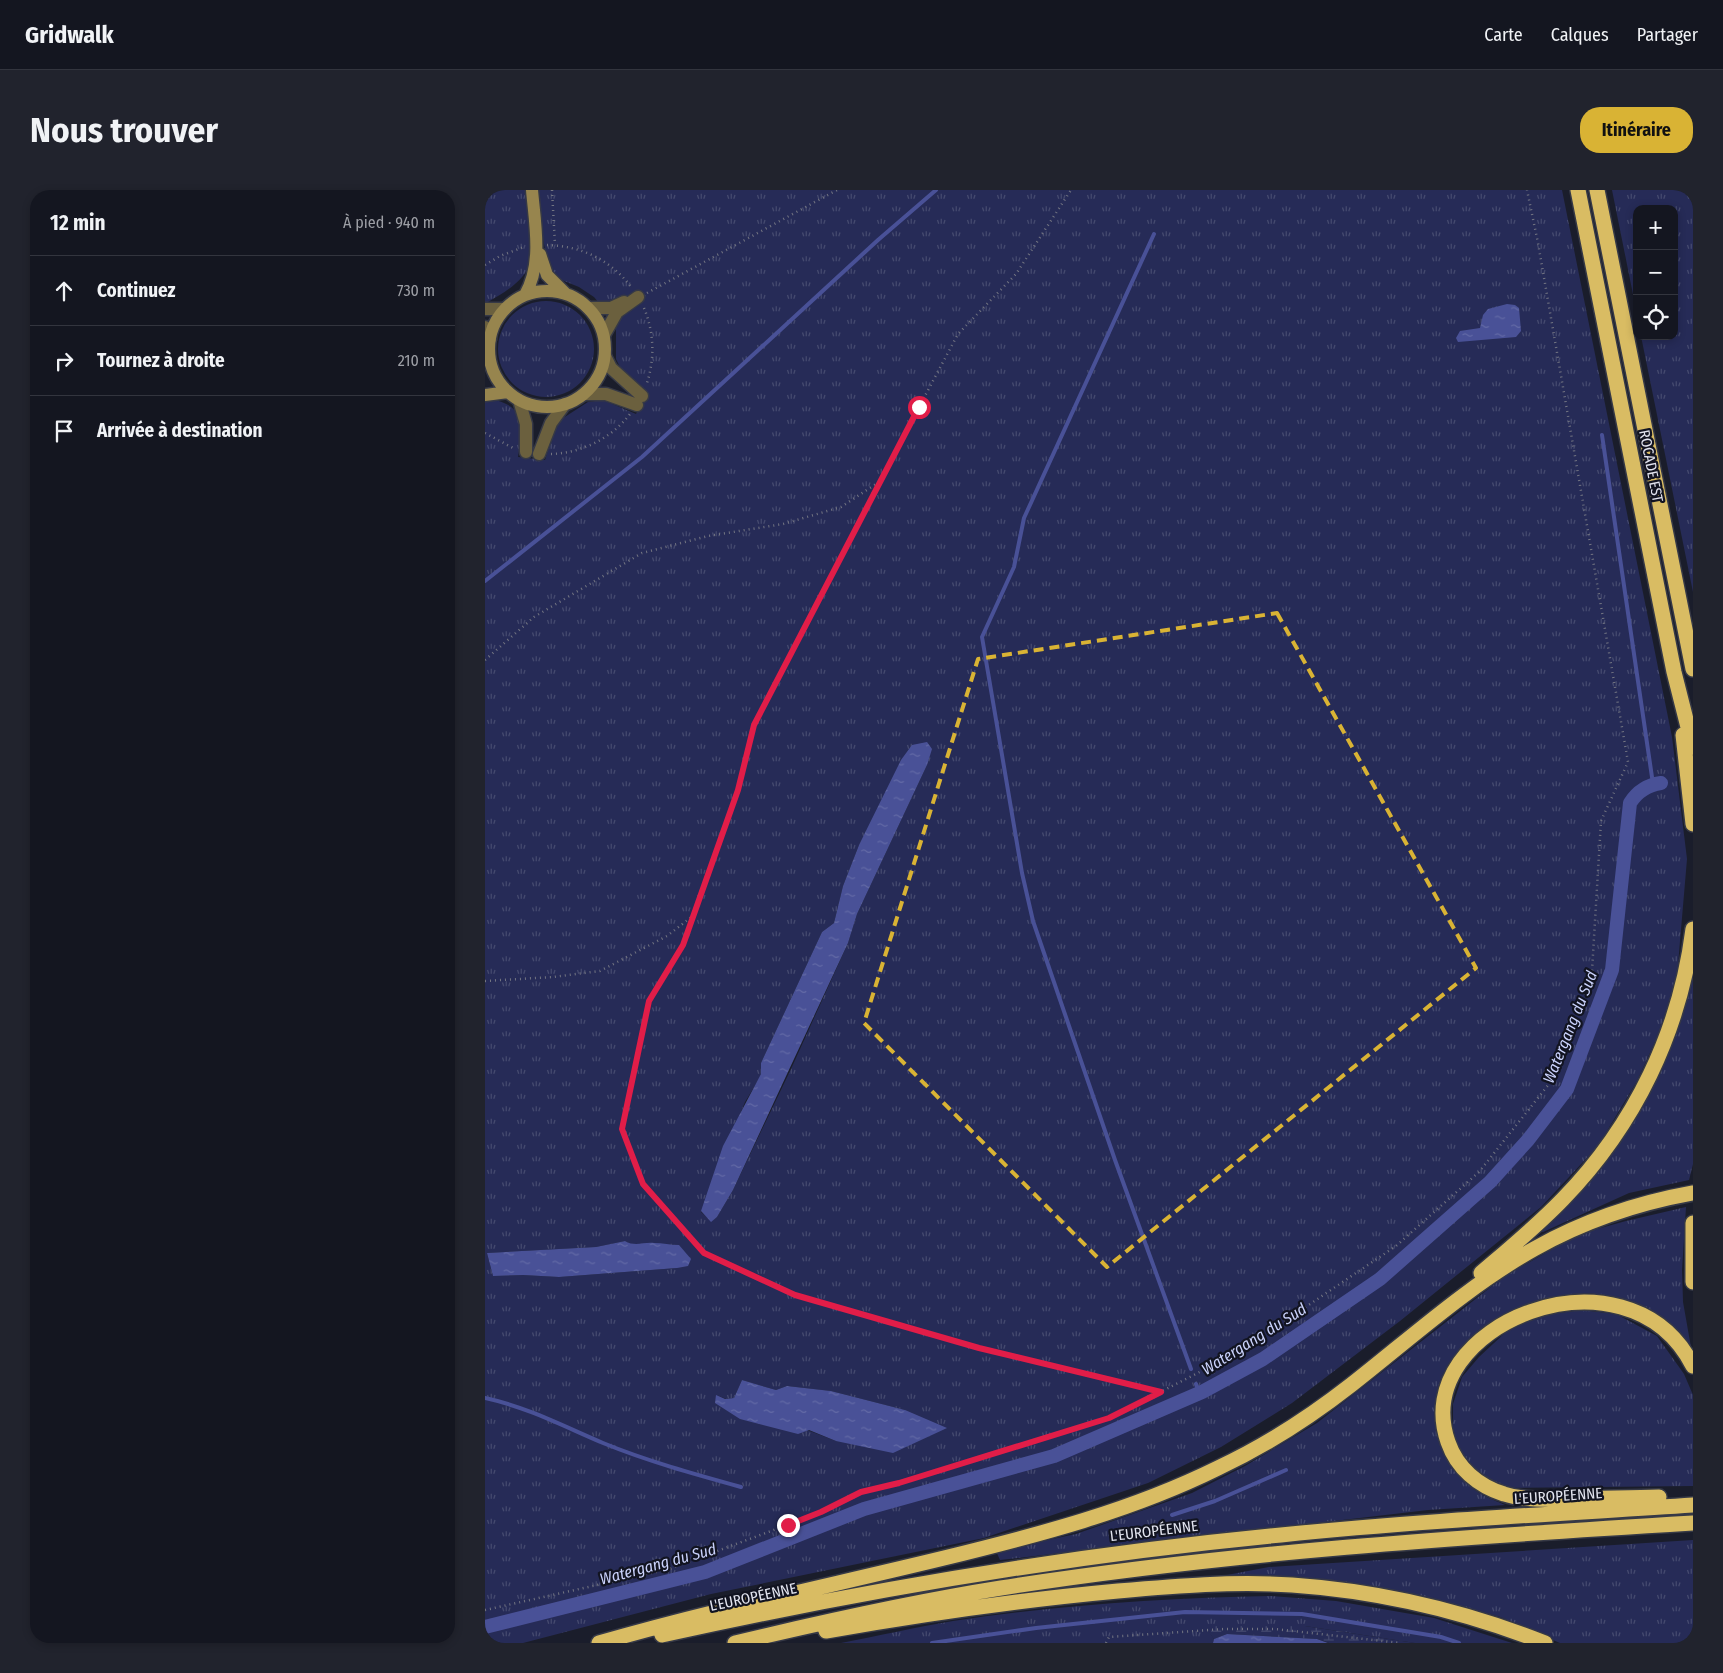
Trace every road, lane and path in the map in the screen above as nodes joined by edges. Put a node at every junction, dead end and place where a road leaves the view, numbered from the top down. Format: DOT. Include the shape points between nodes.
graph roads {
  1 [pos="532,190"];
  2 [pos="552,190"];
  3 [pos="837,190"];
  4 [pos="1071,190"];
  5 [pos="1527,190"];
  6 [pos="1578,190"];
  7 [pos="1597,190"];
  8 [pos="535,232"];
  9 [pos="555,245"];
  10 [pos="567,294"];
  11 [pos="525,295"];
  12 [pos="639,297"];
  13 [pos="588,308"];
  14 [pos="485,309"];
  15 [pos="505,309"];
  16 [pos="485,327"];
  17 [pos="604,336"];
  18 [pos="490,339"];
  19 [pos="605,356"];
  20 [pos="487,360"];
  21 [pos="584,394"];
  22 [pos="485,395"];
  23 [pos="514,396"];
  24 [pos="565,404"];
  25 [pos="526,452"];
  26 [pos="539,454"];
  27 [pos="879,482"];
  28 [pos="485,660"];
  29 [pos="1693,669"];
  30 [pos="1674,672"];
  31 [pos="1693,747"];
  32 [pos="1693,824"];
  33 [pos="694,915"];
  34 [pos="1693,929"];
  35 [pos="485,981"];
  36 [pos="1693,1193"];
  37 [pos="1693,1223"];
  38 [pos="1693,1282"];
  39 [pos="1693,1366"];
  40 [pos="1370,1369"];
  41 [pos="1161,1392"];
  42 [pos="1693,1497"];
  43 [pos="1693,1505"];
  44 [pos="1693,1523"];
  45 [pos="1576,1530"];
  46 [pos="1693,1530"];
  47 [pos="485,1610"];
  48 [pos="599,1643"];
  49 [pos="625,1643"];
  50 [pos="735,1643"];
  51 [pos="758,1643"];
  52 [pos="1106,1643"];
  53 [pos="1400,1643"];
  54 [pos="1545,1643"];
  1 -- 8 [label="street"];
  2 -- 9 [label="path"];
  3 -- 12 [label="path"];
  4 -- 27 [label="path" via="1016,274 958,334"];
  5 -- 41 [label="path" via="1629,762 1601,821 1592,971 1553,1079 1479,1172 1396,1246 1239,1352"];
  6 -- 30 [label="highway, ROCADE EST"];
  7 -- 29 [label="highway, ROCADE EST"];
  8 -- 10 [label="street" via="544,270"];
  8 -- 11 [label="street" via="535,270"];
  10 -- 11 [label="street" via="544,291"];
  10 -- 13 [label="street"];
  11 -- 15 [label="street"];
  12 -- 13 [label="street" via="611,308"];
  12 -- 17 [label="street" via="617,312"];
  13 -- 17 [label="street"];
  14 -- 15 [label="street"];
  15 -- 18 [label="street" via="496,321"];
  16 -- 18 [label="street"];
  17 -- 19 [label="street"];
  18 -- 20 [label="street"];
  19 -- 21 [label="street" via="598,378"];
  19 -- 21 [label="street" via="611,368 639,400"];
  20 -- 23 [label="street"];
  21 -- 24 [label="street"];
  22 -- 23 [label="street"];
  23 -- 24 [label="street" via="539,406"];
  23 -- 25 [label="street" via="526,424"];
  24 -- 26 [label="street" via="551,423"];
  27 -- 28 [label="path" via="841,507 783,524 708,536 642,553 534,617"];
  27 -- 33 [label="path" via="754,725 738,790"];
  30 -- 31 [label="highway, ROCADE EST"];
  30 -- 32 [label="highway"];
  33 -- 35 [label="path" via="667,936 600,971 553,978"];
  33 -- 41 [label="path" via="683,945 649,1001 622,1129 643,1184 704,1253 795,1295 979,1348"];
  34 -- 40 [label="highway" via="1684,980 1665,1040 1645,1086 1607,1148 1549,1213"];
  36 -- 40 [label="highway" via="1614,1213 1533,1250 1463,1295"];
  37 -- 38 [label="highway"];
  39 -- 42 [label="highway" via="1670,1335 1635,1311 1606,1303 1562,1303 1514,1318 1475,1347 1451,1380 1443,1413 1447,1438 1457,1461 1479,1482 1507,1495 1537,1499"];
  40 -- 48 [label="highway" via="1324,1405 1249,1452 1190,1482 1116,1511 1010,1542 694,1616"];
  41 -- 47 [label="path" via="1109,1418 861,1492 821,1512 669,1569"];
  43 -- 49 [label="highway, L'EUROPÉENNE" via="1369,1527 1105,1555 881,1590"];
  44 -- 45 [label="highway"];
  45 -- 46 [label="highway"];
  45 -- 50 [label="highway" via="1349,1547 1098,1574 900,1606"];
  51 -- 54 [label="highway" via="1008,1602 1151,1588 1249,1584 1328,1589 1401,1599 1466,1615"];
  52 -- 53 [label="path" via="1109,1637 1258,1629"];
}
